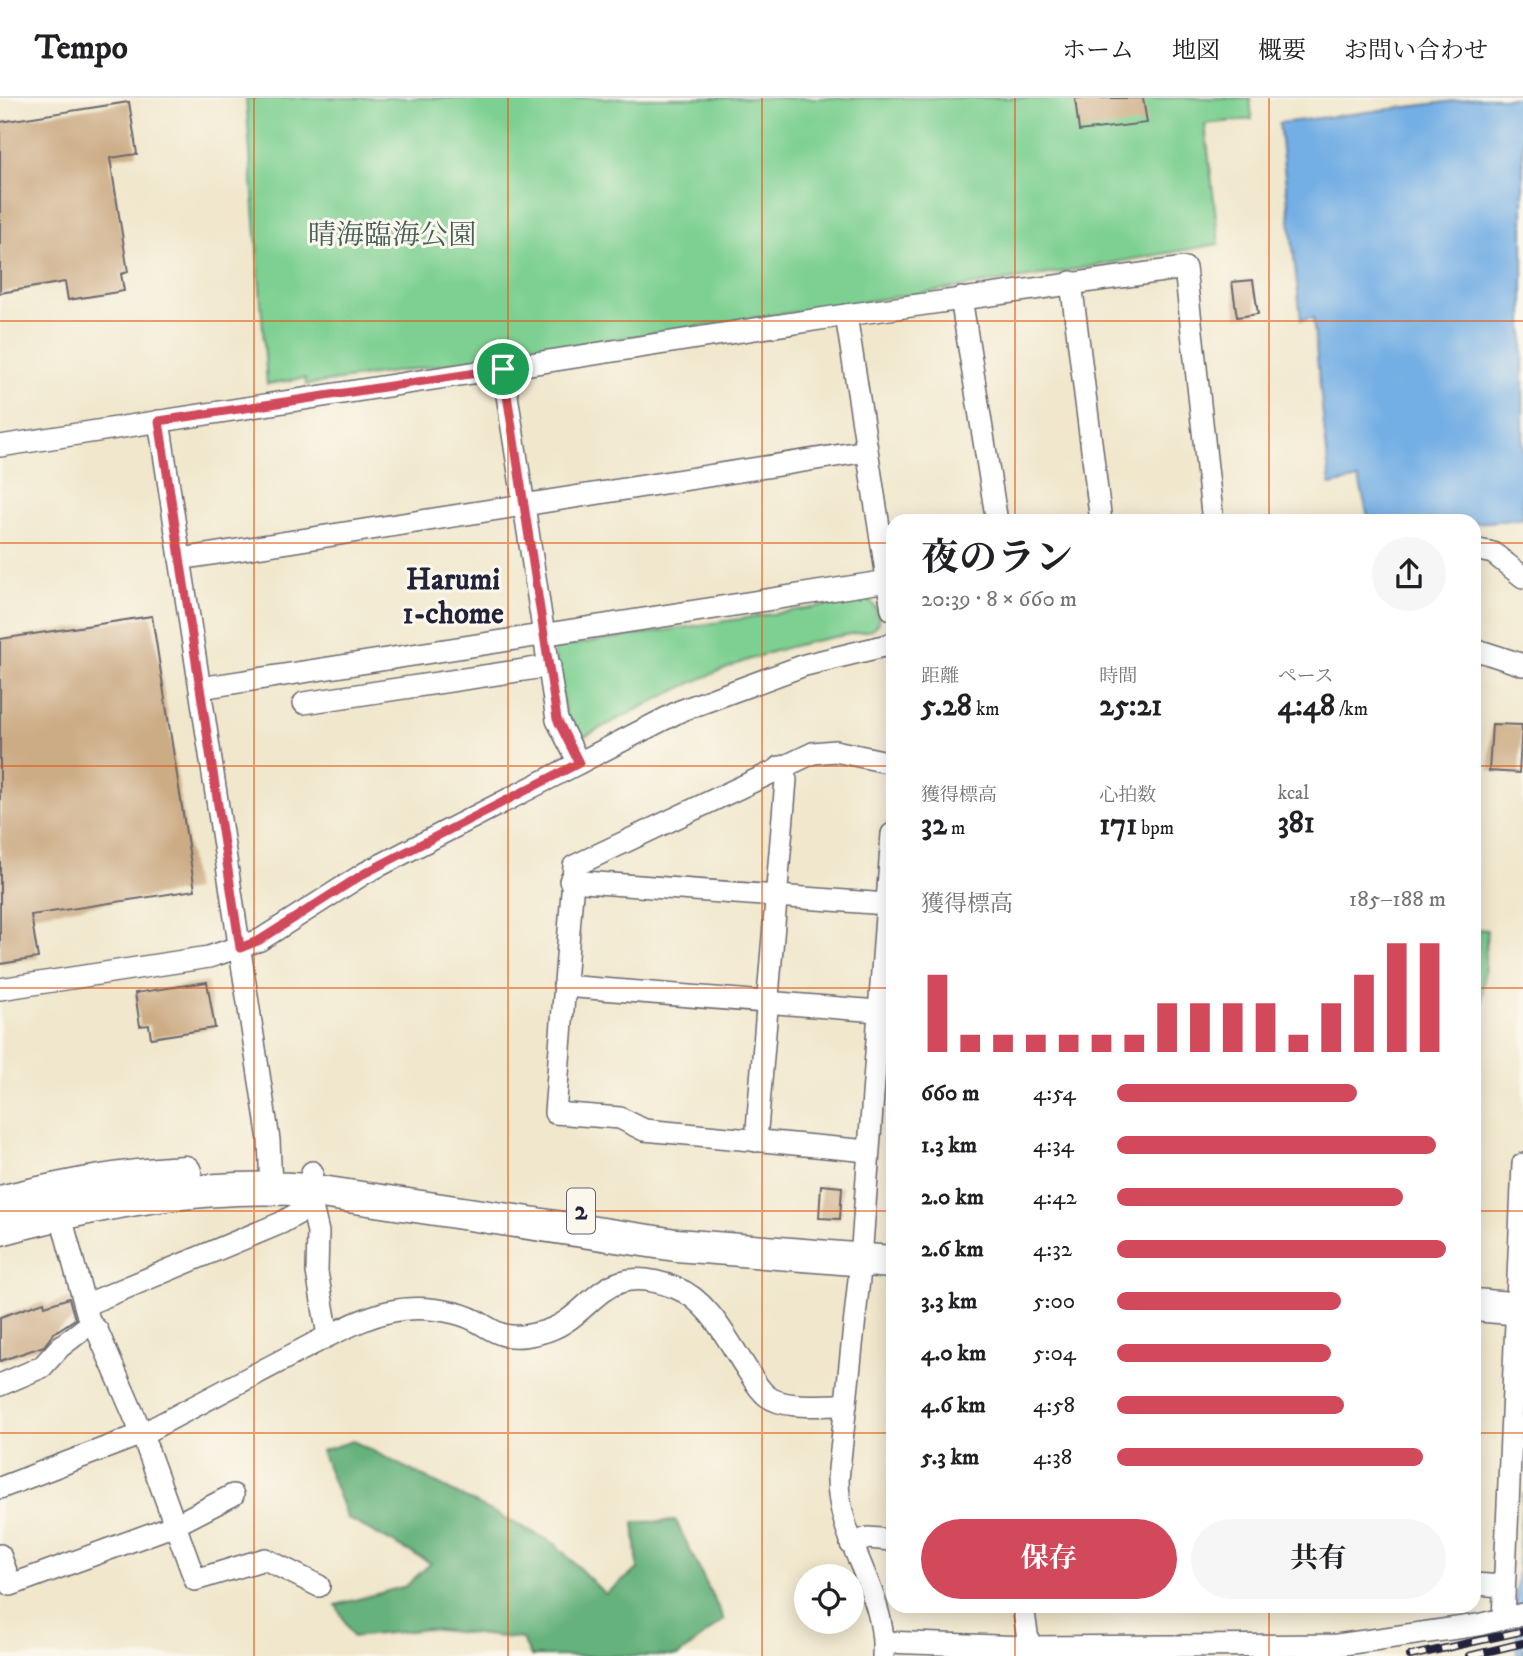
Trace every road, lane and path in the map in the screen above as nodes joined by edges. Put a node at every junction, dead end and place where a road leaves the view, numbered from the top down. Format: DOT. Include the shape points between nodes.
graph roads {
  1 [pos="1071,282"];
  2 [pos="961,298"];
  3 [pos="846,315"];
  4 [pos="503,369"];
  5 [pos="159,421"];
  6 [pos="0,446"];
  7 [pos="867,451"];
  8 [pos="525,504"];
  9 [pos="996,514"];
  10 [pos="1100,514"];
  11 [pos="1212,514"];
  12 [pos="1481,550"];
  13 [pos="180,559"];
  14 [pos="886,569"];
  15 [pos="1523,577"];
  16 [pos="886,581"];
  17 [pos="546,632"];
  18 [pos="886,645"];
  19 [pos="1481,651"];
  20 [pos="1523,665"];
  21 [pos="550,666"];
  22 [pos="200,688"];
  23 [pos="304,704"];
  24 [pos="886,762"];
  25 [pos="579,763"];
  26 [pos="780,767"];
  27 [pos="570,881"];
  28 [pos="777,895"];
  29 [pos="886,904"];
  30 [pos="240,948"];
  31 [pos="564,986"];
  32 [pos="0,989"];
  33 [pos="768,1001"];
  34 [pos="886,1011"];
  35 [pos="756,1141"];
  36 [pos="868,1151"];
  37 [pos="1523,1164"];
  38 [pos="271,1178"];
  39 [pos="310,1189"];
  40 [pos="0,1202"];
  41 [pos="60,1213"];
  42 [pos="0,1229"];
  43 [pos="872,1247"];
  44 [pos="1481,1288"];
  45 [pos="1519,1299"];
  46 [pos="1481,1304"];
  47 [pos="88,1315"];
  48 [pos="328,1336"];
  49 [pos="0,1385"];
  50 [pos="846,1405"];
  51 [pos="142,1434"];
  52 [pos="0,1488"];
  53 [pos="233,1495"];
  54 [pos="175,1525"];
  55 [pos="886,1540"];
  56 [pos="851,1544"];
  57 [pos="0,1555"];
  58 [pos="1481,1584"];
  59 [pos="319,1586"];
  60 [pos="1503,1586"];
  61 [pos="1024,1613"];
  62 [pos="1513,1616"];
  63 [pos="1029,1647"];
  64 [pos="884,1649"];
  1 -- 2 [label="street"];
  1 -- 10 [label="street"];
  1 -- 11 [label="street" via="1185,268"];
  2 -- 3 [label="street"];
  2 -- 9 [label="street"];
  3 -- 4 [label="street"];
  3 -- 7 [label="street"];
  4 -- 5 [label="street"];
  4 -- 8 [label="street"];
  5 -- 6 [label="street"];
  5 -- 13 [label="street"];
  7 -- 8 [label="street"];
  7 -- 14 [label="street"];
  8 -- 13 [label="street"];
  8 -- 17 [label="street"];
  12 -- 15 [label="street" via="1493,553"];
  13 -- 22 [label="street"];
  16 -- 17 [label="street"];
  17 -- 21 [label="street"];
  17 -- 22 [label="street"];
  18 -- 25 [label="street" via="749,683 680,711"];
  19 -- 20 [label="street"];
  21 -- 23 [label="street"];
  21 -- 25 [label="street" via="557,719"];
  22 -- 30 [label="street"];
  24 -- 26 [label="street" via="835,751 813,753"];
  25 -- 30 [label="street" via="365,873"];
  26 -- 27 [label="street" via="574,866"];
  26 -- 28 [label="street" via="786,780"];
  27 -- 28 [label="street"];
  27 -- 31 [label="street"];
  28 -- 29 [label="street"];
  28 -- 33 [label="street"];
  30 -- 32 [label="street" via="209,957"];
  30 -- 38 [label="street"];
  31 -- 33 [label="street"];
  31 -- 35 [label="street" via="555,1114 620,1118 644,1130"];
  33 -- 34 [label="street"];
  33 -- 35 [label="street"];
  34 -- 36 [label="street"];
  35 -- 36 [label="street"];
  36 -- 43 [label="street"];
  37 -- 45 [label="street"];
  38 -- 39 [label="highway, 2"];
  38 -- 40 [label="highway, 2" via="135,1174"];
  38 -- 41 [label="highway, 2" via="126,1198"];
  39 -- 43 [label="highway, 2" via="663,1243"];
  39 -- 47 [label="street" via="281,1223"];
  39 -- 48 [label="street"];
  41 -- 42 [label="highway, 2"];
  41 -- 47 [label="street"];
  43 -- 50 [label="street"];
  44 -- 45 [label="highway"];
  45 -- 46 [label="highway"];
  45 -- 60 [label="street"];
  47 -- 49 [label="street" via="42,1367"];
  47 -- 51 [label="street"];
  48 -- 50 [label="street" via="394,1309 455,1313 495,1334 512,1337 541,1333 564,1323 606,1288 642,1279 692,1296 768,1397"];
  48 -- 51 [label="street"];
  50 -- 56 [label="street" via="838,1505"];
  51 -- 52 [label="street"];
  51 -- 54 [label="street"];
  53 -- 54 [label="street"];
  54 -- 57 [label="street" via="11,1585"];
  54 -- 59 [label="street" via="195,1580 265,1559"];
  55 -- 56 [label="street" via="868,1538"];
  56 -- 64 [label="street" via="874,1595"];
  58 -- 60 [label="street"];
  60 -- 62 [label="street"];
  61 -- 63 [label="street"];
  62 -- 63 [label="street" via="1337,1645"];
  63 -- 64 [label="street"];
}
